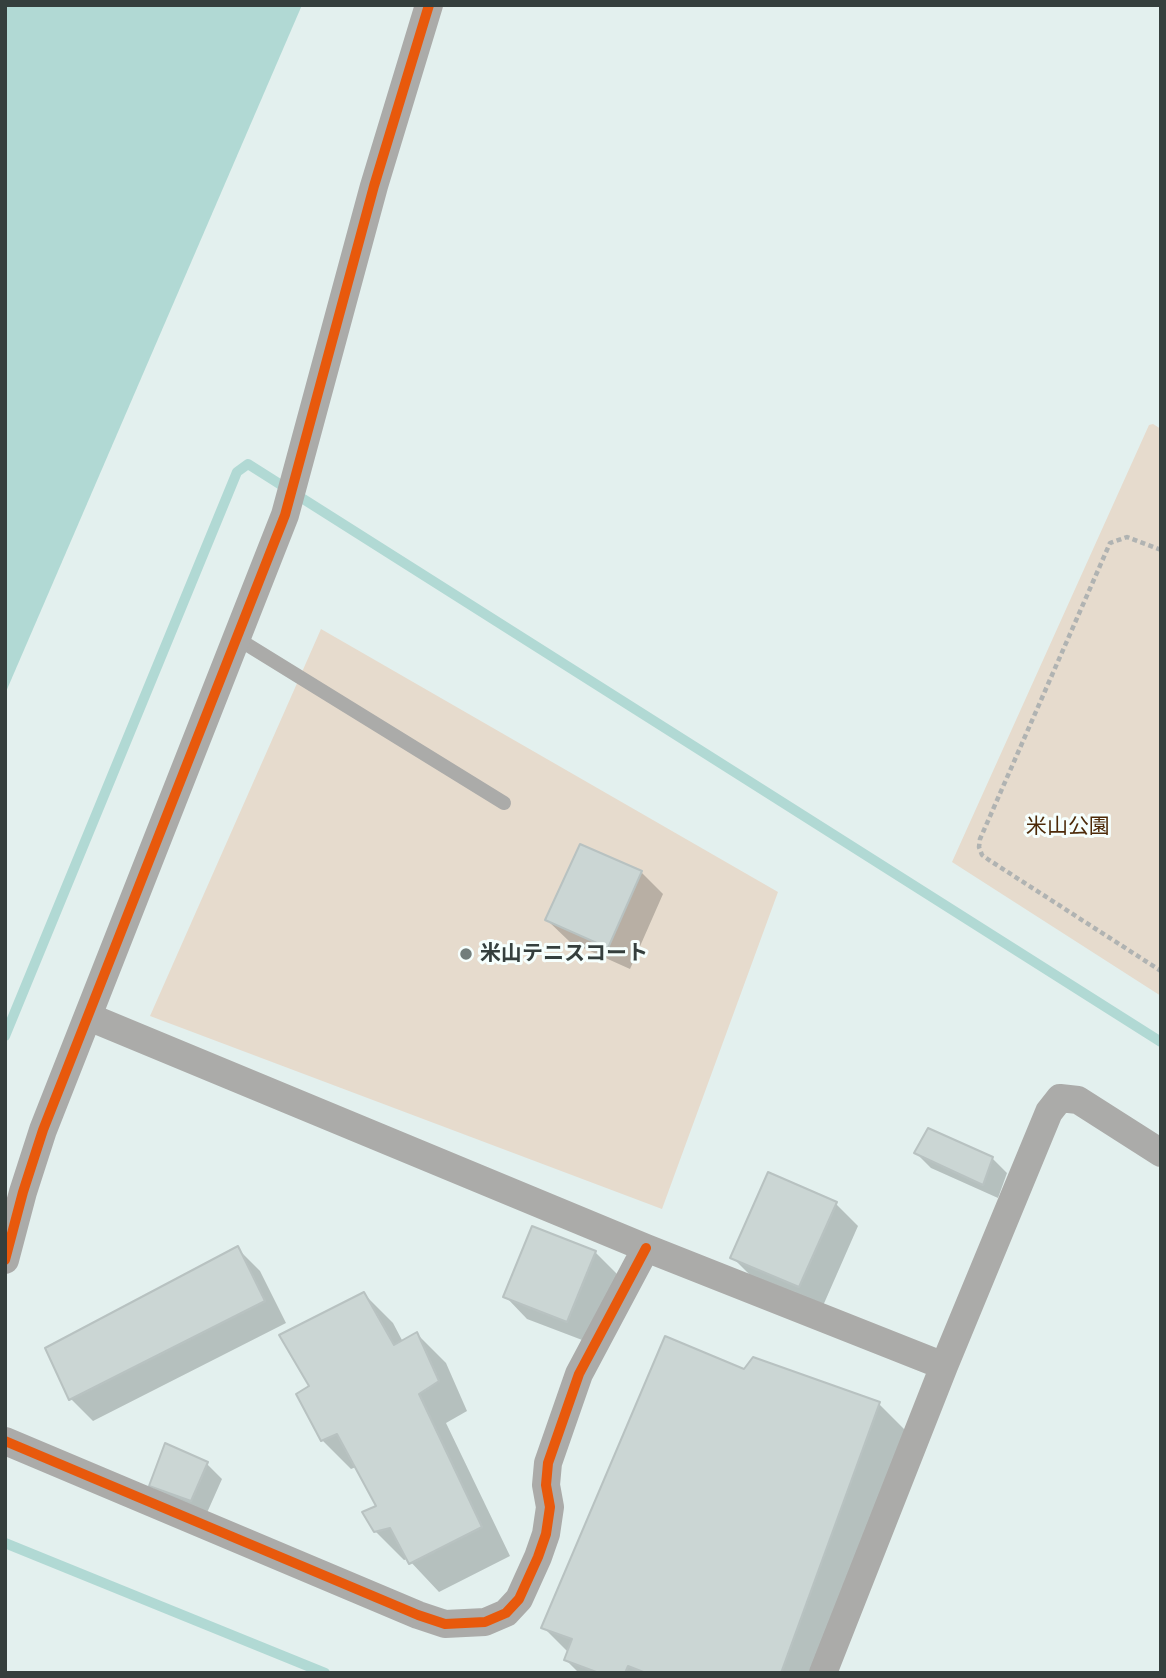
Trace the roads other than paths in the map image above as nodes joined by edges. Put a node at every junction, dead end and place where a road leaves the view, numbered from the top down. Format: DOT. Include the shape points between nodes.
graph roads {
  1 [pos="429,5"];
  2 [pos="238,639"];
  3 [pos="504,803"];
  4 [pos="89,1017"];
  5 [pos="1161,1153"];
  6 [pos="646,1248"];
  7 [pos="5,1260"];
  8 [pos="944,1366"];
  9 [pos="5,1441"];
  10 [pos="823,1673"];
  1 -- 2 [label="street" via="374,186 285,515"];
  2 -- 3 [label="lane"];
  2 -- 4 [label="street"];
  4 -- 6 [label="street"];
  4 -- 7 [label="street" via="43,1130"];
  5 -- 8 [label="street" via="1078,1100 1060,1098 1049,1112"];
  6 -- 8 [label="street"];
  6 -- 9 [label="street" via="579,1374 548,1463 550,1507 538,1557 519,1599 506,1613 485,1622 445,1624 418,1615"];
  8 -- 10 [label="street"];
}
